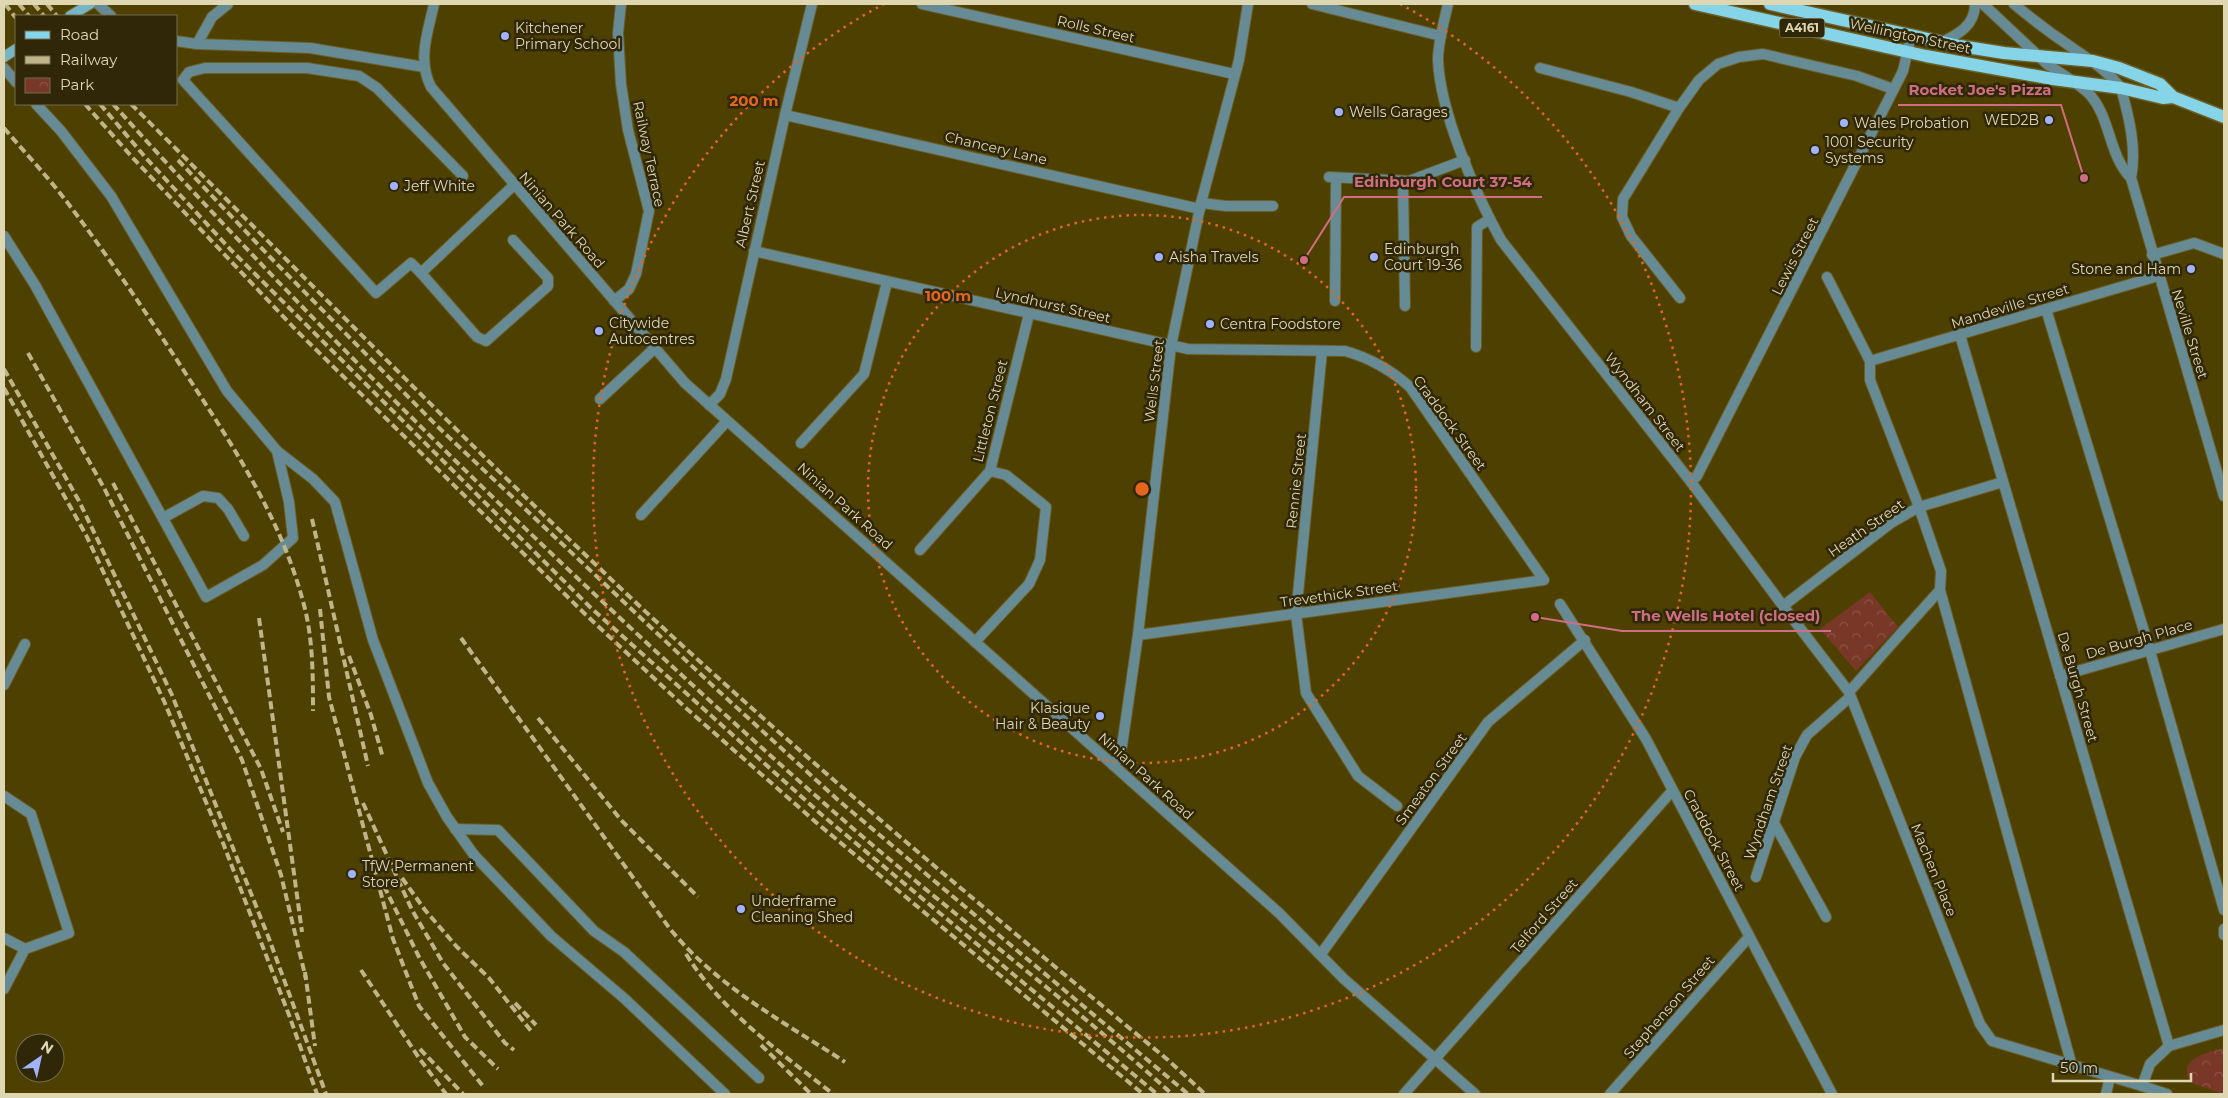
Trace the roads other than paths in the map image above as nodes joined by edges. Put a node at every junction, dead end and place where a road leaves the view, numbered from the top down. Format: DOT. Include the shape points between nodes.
graph roads {
  1 [pos="90,4"];
  2 [pos="98,4"];
  3 [pos="228,4"];
  4 [pos="434,4"];
  5 [pos="621,4"];
  6 [pos="812,4"];
  7 [pos="922,4"];
  8 [pos="1248,4"];
  9 [pos="1312,4"];
  10 [pos="1448,4"];
  11 [pos="1695,4"];
  12 [pos="1770,4"];
  13 [pos="1975,4"];
  14 [pos="1984,4"];
  15 [pos="2014,4"];
  16 [pos="72,15"];
  17 [pos="110,15"];
  18 [pos="1441,36"];
  19 [pos="1912,36"];
  20 [pos="178,40"];
  21 [pos="1942,42"];
  22 [pos="197,44"];
  23 [pos="15,50"];
  24 [pos="1908,52"];
  25 [pos="2038,55"];
  26 [pos="4,57"];
  27 [pos="2093,61"];
  28 [pos="424,67"];
  29 [pos="4,68"];
  30 [pos="1540,68"];
  31 [pos="1234,74"];
  32 [pos="2072,80"];
  33 [pos="15,81"];
  34 [pos="2121,88"];
  35 [pos="1893,89"];
  36 [pos="2173,97"];
  37 [pos="37,105"];
  38 [pos="1679,108"];
  39 [pos="785,115"];
  40 [pos="2224,117"];
  41 [pos="1465,160"];
  42 [pos="463,176"];
  43 [pos="2131,178"];
  44 [pos="1403,182"];
  45 [pos="514,185"];
  46 [pos="1201,206"];
  47 [pos="1273,206"];
  48 [pos="1490,219"];
  49 [pos="4,236"];
  50 [pos="513,240"];
  51 [pos="754,251"];
  52 [pos="2224,254"];
  53 [pos="2152,255"];
  54 [pos="421,273"];
  55 [pos="1827,276"];
  56 [pos="2158,276"];
  57 [pos="887,282"];
  58 [pos="1680,298"];
  59 [pos="614,301"];
  60 [pos="1335,301"];
  61 [pos="1406,306"];
  62 [pos="2046,309"];
  63 [pos="1029,314"];
  64 [pos="1960,335"];
  65 [pos="1171,346"];
  66 [pos="1476,347"];
  67 [pos="654,348"];
  68 [pos="1322,352"];
  69 [pos="1870,361"];
  70 [pos="600,399"];
  71 [pos="709,405"];
  72 [pos="727,421"];
  73 [pos="801,443"];
  74 [pos="277,452"];
  75 [pos="990,471"];
  76 [pos="1691,482"];
  77 [pos="2002,482"];
  78 [pos="2224,496"];
  79 [pos="1920,507"];
  80 [pos="641,515"];
  81 [pos="163,518"];
  82 [pos="244,536"];
  83 [pos="920,550"];
  84 [pos="1544,580"];
  85 [pos="1940,590"];
  86 [pos="1560,604"];
  87 [pos="1783,606"];
  88 [pos="1296,614"];
  89 [pos="2224,629"];
  90 [pos="1138,635"];
  91 [pos="1585,640"];
  92 [pos="976,642"];
  93 [pos="24,644"];
  94 [pos="2150,651"];
  95 [pos="2060,676"];
  96 [pos="4,685"];
  97 [pos="1850,694"];
  98 [pos="1113,765"];
  99 [pos="1672,791"];
  100 [pos="4,796"];
  101 [pos="1397,806"];
  102 [pos="1774,823"];
  103 [pos="455,829"];
  104 [pos="1756,877"];
  105 [pos="2224,910"];
  106 [pos="1826,917"];
  107 [pos="2224,929"];
  108 [pos="2224,935"];
  109 [pos="1749,937"];
  110 [pos="4,938"];
  111 [pos="25,949"];
  112 [pos="1320,954"];
  113 [pos="4,989"];
  114 [pos="2224,1030"];
  115 [pos="2169,1046"];
  116 [pos="1436,1060"];
  117 [pos="2072,1066"];
  118 [pos="2110,1077"];
  119 [pos="759,1078"];
  120 [pos="2142,1086"];
  121 [pos="725,1094"];
  122 [pos="1404,1094"];
  123 [pos="1475,1094"];
  124 [pos="1610,1094"];
  125 [pos="1832,1094"];
  126 [pos="2106,1094"];
  127 [pos="2167,1094"];
  1 -- 16 [label="main road"];
  2 -- 17 [label="street"];
  3 -- 22 [label="street" via="212,17"];
  4 -- 28 [label="street"];
  5 -- 59 [label="street, Railway Terrace" via="618,33 621,84 628,130 648,212 636,274 629,289"];
  6 -- 39 [label="street, Albert Street"];
  7 -- 31 [label="street, Rolls Street"];
  8 -- 31 [label="street, Wells Street"];
  9 -- 18 [label="street"];
  10 -- 18 [label="street, Wyndham Street"];
  11 -- 24 [label="main road, Wellington Street / A4161"];
  12 -- 19 [label="main road, Wellington Street / A4161"];
  13 -- 21 [label="street" via="1967,27"];
  14 -- 25 [label="street, Neville Street"];
  15 -- 27 [label="street"];
  18 -- 41 [label="street, Wyndham Street" via="1438,60 1447,108"];
  19 -- 21 [label="main road, Wellington Street / A4161"];
  19 -- 24 [label="street, Lewis Street"];
  20 -- 22 [label="street"];
  21 -- 25 [label="main road, Wellington Street / A4161" via="2004,53"];
  22 -- 28 [label="street" via="310,48"];
  23 -- 26 [label="main road"];
  24 -- 32 [label="main road, Wellington Street / A4161"];
  24 -- 35 [label="street, Lewis Street" via="1903,72"];
  25 -- 27 [label="main road, Wellington Street / A4161"];
  25 -- 32 [label="street, Neville Street"];
  27 -- 34 [label="street"];
  27 -- 36 [label="main road, A4161" via="2160,84"];
  28 -- 45 [label="street, Ninian Park Road" via="431,87 440,99"];
  29 -- 33 [label="street"];
  30 -- 38 [label="street"];
  31 -- 46 [label="street, Wells Street"];
  32 -- 34 [label="main road, Wellington Street / A4161"];
  32 -- 43 [label="street, Neville Street" via="2090,94 2099,107 2120,168"];
  34 -- 36 [label="main road, A4161" via="2163,98"];
  34 -- 43 [label="street, Neville Street" via="2130,125 2134,163"];
  35 -- 38 [label="street" via="1857,76 1763,54 1718,64 1699,80"];
  35 -- 76 [label="street, Lewis Street" via="1697,476"];
  36 -- 40 [label="main road, A4161"];
  37 -- 74 [label="street" via="110,196 227,391"];
  38 -- 58 [label="street" via="1623,199 1622,217 1631,236"];
  39 -- 46 [label="street, Chancery Lane"];
  39 -- 51 [label="street, Albert Street"];
  41 -- 44 [label="street"];
  41 -- 48 [label="street, Wyndham Street"];
  42 -- 54 [label="street" via="377,88 359,76 307,68 205,68 190,72 183,80 376,293 411,263"];
  43 -- 53 [label="street, Neville Street"];
  44 -- 60 [label="street" via="1333,178"];
  44 -- 61 [label="street"];
  45 -- 54 [label="street"];
  45 -- 59 [label="street, Ninian Park Road"];
  46 -- 47 [label="street, Chancery Lane"];
  46 -- 65 [label="street, Wells Street"];
  48 -- 66 [label="street" via="1476,227"];
  48 -- 76 [label="street, Wyndham Street" via="1501,240"];
  49 -- 81 [label="street"];
  50 -- 54 [label="street" via="548,278 548,286 486,341 477,337"];
  51 -- 57 [label="street, Lyndhurst Street"];
  51 -- 71 [label="street, Albert Street" via="724,388"];
  52 -- 53 [label="street" via="2194,243"];
  53 -- 56 [label="street, Neville Street"];
  55 -- 69 [label="street"];
  56 -- 62 [label="street, Mandeville Street"];
  56 -- 78 [label="street, Neville Street"];
  57 -- 63 [label="street, Lyndhurst Street"];
  57 -- 73 [label="street" via="864,374"];
  59 -- 67 [label="street, Ninian Park Road"];
  62 -- 64 [label="street, Mandeville Street"];
  62 -- 94 [label="street"];
  63 -- 65 [label="street, Lyndhurst Street"];
  63 -- 75 [label="street, Littleton Street"];
  64 -- 69 [label="street, Mandeville Street"];
  64 -- 77 [label="street, De Burgh Street"];
  65 -- 68 [label="street, Craddock Street"];
  65 -- 90 [label="street, Wells Street"];
  67 -- 70 [label="street"];
  67 -- 71 [label="street, Ninian Park Road"];
  68 -- 84 [label="street, Craddock Street" via="1344,351 1365,356 1410,387"];
  68 -- 88 [label="street, Rennie Street"];
  69 -- 79 [label="street" via="1870,380"];
  71 -- 72 [label="street, Ninian Park Road"];
  72 -- 80 [label="street"];
  72 -- 92 [label="street, Ninian Park Road"];
  74 -- 81 [label="street" via="289,502 293,538 263,565 206,596"];
  74 -- 103 [label="street" via="335,502 373,640 428,782"];
  75 -- 83 [label="street, Littleton Street"];
  75 -- 92 [label="street" via="1006,475 1046,508 1040,560 1029,584"];
  76 -- 87 [label="street, Wyndham Street"];
  77 -- 79 [label="street, Heath Street"];
  77 -- 95 [label="street, De Burgh Street"];
  79 -- 85 [label="street" via="1942,571"];
  79 -- 87 [label="street, Heath Street" via="1891,523"];
  81 -- 82 [label="street" via="203,496 218,498"];
  84 -- 88 [label="street, Trevethick Street"];
  85 -- 97 [label="street, Wyndham Street"];
  85 -- 117 [label="street"];
  86 -- 91 [label="street, Craddock Street"];
  87 -- 97 [label="street, Machen Place"];
  88 -- 90 [label="street, Trevethick Street"];
  88 -- 101 [label="street, Rennie Street" via="1306,693 1358,776"];
  89 -- 94 [label="street, De Burgh Place"];
  90 -- 98 [label="street, Wells Street" via="1122,746"];
  91 -- 99 [label="street, Craddock Street" via="1646,739"];
  91 -- 112 [label="street, Smeaton Street" via="1488,722"];
  92 -- 98 [label="street, Ninian Park Road"];
  93 -- 96 [label="street"];
  94 -- 95 [label="street, De Burgh Place"];
  94 -- 105 [label="street"];
  95 -- 115 [label="street, De Burgh Street"];
  97 -- 102 [label="street, Wyndham Street" via="1807,735 1795,757"];
  97 -- 117 [label="street, Machen Place" via="1986,1034 1999,1045"];
  98 -- 112 [label="street, Ninian Park Road" via="1279,913"];
  99 -- 109 [label="street, Craddock Street"];
  99 -- 116 [label="street, Telford Street"];
  100 -- 111 [label="street" via="31,814 69,933"];
  102 -- 104 [label="street, Wyndham Street"];
  102 -- 106 [label="street"];
  103 -- 119 [label="street" via="498,830 594,931 624,952"];
  103 -- 121 [label="street" via="474,855 551,936 625,999"];
  107 -- 108 [label="street"];
  109 -- 124 [label="street, Stephenson Street"];
  109 -- 125 [label="street, Craddock Street"];
  110 -- 111 [label="street"];
  111 -- 113 [label="street"];
  112 -- 116 [label="street, Ninian Park Road"];
  114 -- 115 [label="street"];
  115 -- 120 [label="street" via="2150,1064"];
  116 -- 122 [label="street, Telford Street"];
  116 -- 123 [label="street, Ninian Park Road"];
  117 -- 118 [label="street, Machen Place"];
  118 -- 120 [label="street, Machen Place"];
  118 -- 126 [label="street"];
  120 -- 127 [label="street, Machen Place"];
}
